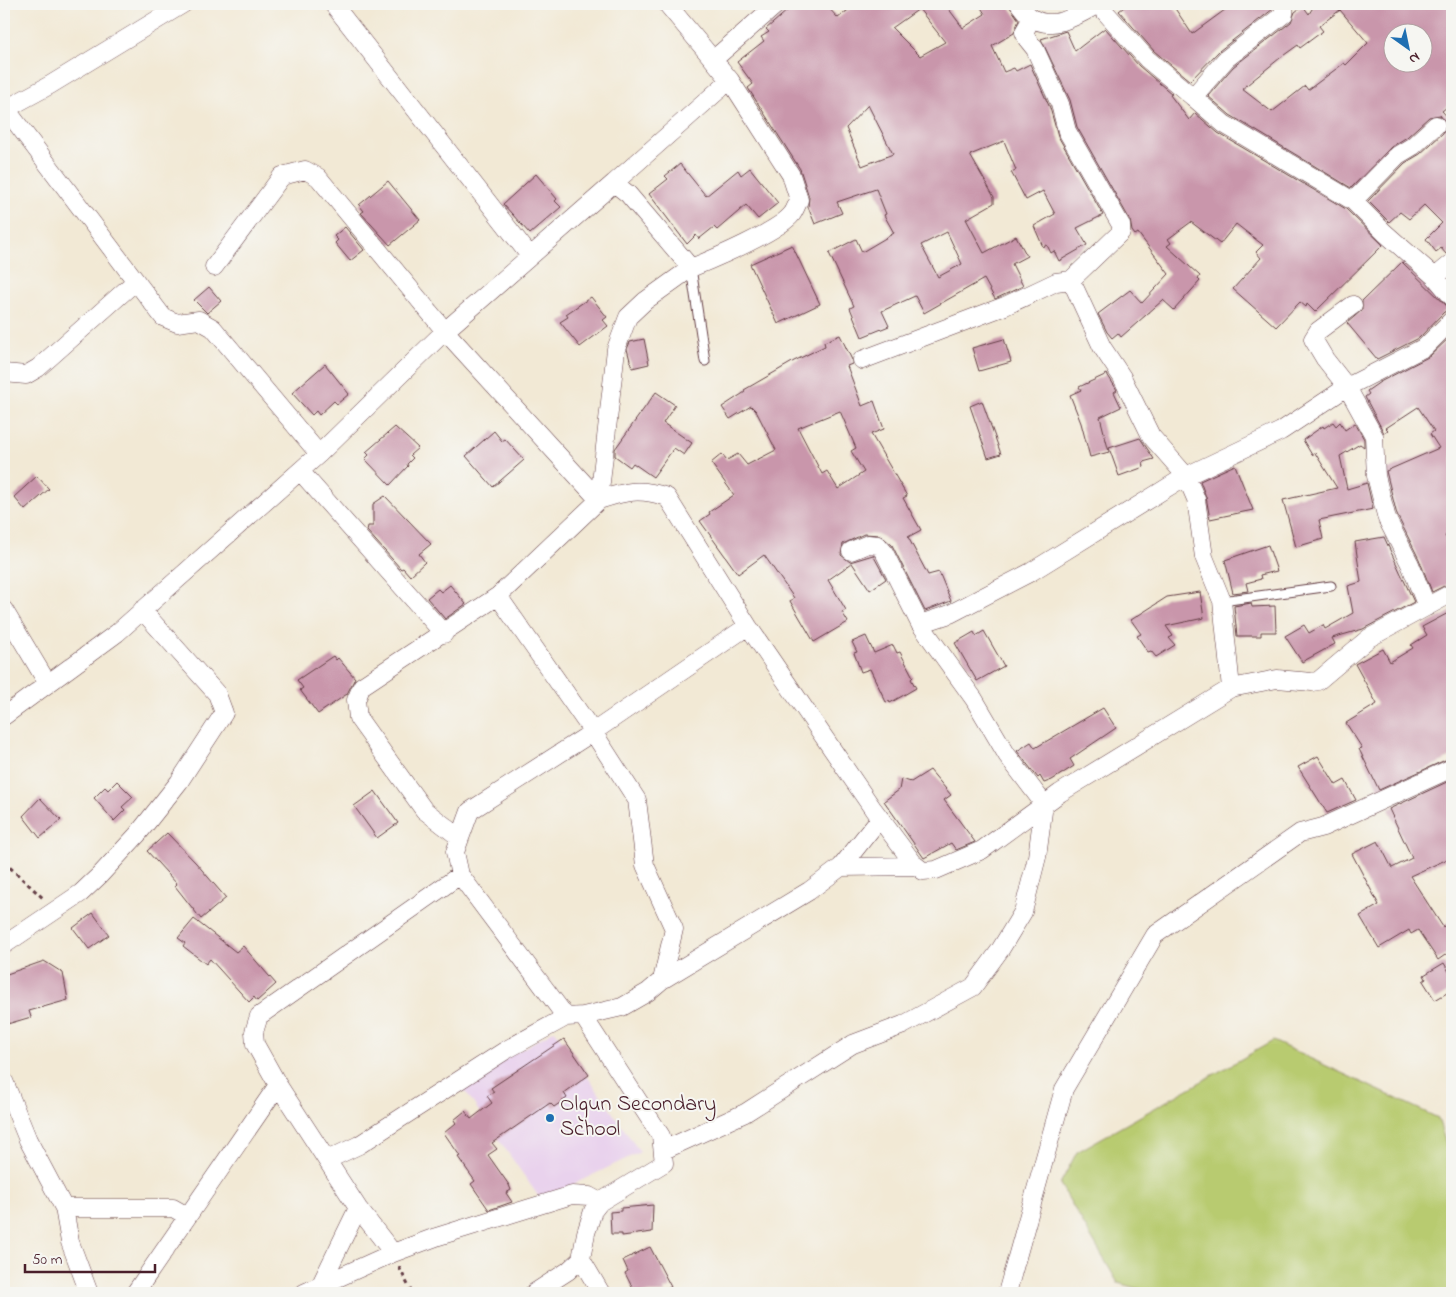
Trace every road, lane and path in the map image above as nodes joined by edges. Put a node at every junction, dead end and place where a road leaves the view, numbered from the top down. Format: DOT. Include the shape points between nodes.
graph roads {
  1 [pos="182,4"];
  2 [pos="333,4"];
  3 [pos="667,4"];
  4 [pos="777,4"];
  5 [pos="1019,4"];
  6 [pos="1098,4"];
  7 [pos="1284,4"];
  8 [pos="1032,18"];
  9 [pos="714,59"];
  10 [pos="730,80"];
  11 [pos="1193,97"];
  12 [pos="5,109"];
  13 [pos="1436,125"];
  14 [pos="614,183"];
  15 [pos="1352,201"];
  16 [pos="530,256"];
  17 [pos="1452,263"];
  18 [pos="214,268"];
  19 [pos="691,268"];
  20 [pos="1435,277"];
  21 [pos="1071,280"];
  22 [pos="136,281"];
  23 [pos="1452,297"];
  24 [pos="1353,305"];
  25 [pos="1452,320"];
  26 [pos="445,331"];
  27 [pos="862,360"];
  28 [pos="705,361"];
  29 [pos="4,373"];
  30 [pos="1347,387"];
  31 [pos="319,454"];
  32 [pos="300,471"];
  33 [pos="1186,476"];
  34 [pos="599,500"];
  35 [pos="852,551"];
  36 [pos="1331,586"];
  37 [pos="1452,593"];
  38 [pos="498,596"];
  39 [pos="1222,601"];
  40 [pos="1427,606"];
  41 [pos="4,610"];
  42 [pos="142,610"];
  43 [pos="920,624"];
  44 [pos="748,626"];
  45 [pos="444,634"];
  46 [pos="48,684"];
  47 [pos="1230,688"];
  48 [pos="4,716"];
  49 [pos="594,732"];
  50 [pos="1452,768"];
  51 [pos="1044,804"];
  52 [pos="880,818"];
  53 [pos="459,837"];
  54 [pos="4,862"];
  55 [pos="916,866"];
  56 [pos="841,867"];
  57 [pos="460,875"];
  58 [pos="55,910"];
  59 [pos="4,945"];
  60 [pos="662,980"];
  61 [pos="574,1016"];
  62 [pos="4,1081"];
  63 [pos="278,1085"];
  64 [pos="664,1150"];
  65 [pos="327,1160"];
  66 [pos="600,1202"];
  67 [pos="64,1208"];
  68 [pos="358,1208"];
  69 [pos="187,1216"];
  70 [pos="392,1253"];
  71 [pos="581,1259"];
  72 [pos="312,1289"];
  73 [pos="90,1293"];
  74 [pos="135,1293"];
  75 [pos="412,1293"];
  76 [pos="534,1293"];
  77 [pos="601,1293"];
  78 [pos="1006,1293"];
  1 -- 12 [label="street"];
  2 -- 16 [label="street"];
  3 -- 9 [label="street"];
  4 -- 9 [label="street"];
  5 -- 8 [label="street"];
  6 -- 8 [label="street" via="1068,20 1046,23"];
  6 -- 11 [label="street" via="1147,59"];
  7 -- 11 [label="street" via="1284,14 1226,59"];
  8 -- 21 [label="street" via="1024,32 1060,104 1066,131 1121,225 1121,232"];
  9 -- 10 [label="street"];
  10 -- 14 [label="street"];
  10 -- 19 [label="street" via="791,175 799,200 792,215 769,231"];
  11 -- 15 [label="street" via="1224,124"];
  12 -- 22 [label="street"];
  13 -- 15 [label="street" via="1398,155"];
  14 -- 16 [label="street"];
  14 -- 19 [label="street" via="628,194"];
  15 -- 20 [label="street"];
  16 -- 26 [label="street"];
  17 -- 20 [label="street"];
  18 -- 26 [label="street" via="282,176 305,170 318,177"];
  19 -- 28 [label="lane"];
  19 -- 34 [label="street" via="628,317 616,350"];
  20 -- 23 [label="street"];
  21 -- 27 [label="street" via="1056,282 1004,306"];
  21 -- 33 [label="street" via="1102,347 1122,377 1151,436"];
  22 -- 29 [label="street" via="38,368 26,375"];
  22 -- 31 [label="street" via="164,317 178,323 199,320 213,328"];
  24 -- 30 [label="street" via="1318,331 1313,339"];
  25 -- 30 [label="street" via="1425,347"];
  26 -- 31 [label="street"];
  26 -- 34 [label="street"];
  30 -- 33 [label="street" via="1281,431"];
  30 -- 40 [label="street" via="1374,436 1376,476 1387,519"];
  31 -- 32 [label="street"];
  32 -- 42 [label="street"];
  32 -- 45 [label="street"];
  33 -- 39 [label="street" via="1199,507 1204,557"];
  33 -- 43 [label="street" via="1031,572 950,614"];
  34 -- 38 [label="street"];
  34 -- 44 [label="street" via="646,490 667,496"];
  35 -- 43 [label="street" via="868,544 878,545"];
  36 -- 39 [label="lane"];
  37 -- 40 [label="street"];
  38 -- 45 [label="street"];
  38 -- 49 [label="street"];
  39 -- 47 [label="street"];
  40 -- 47 [label="street" via="1369,638 1318,680 1277,679"];
  41 -- 46 [label="street"];
  42 -- 46 [label="street" via="117,633"];
  42 -- 58 [label="street" via="217,694 224,713 179,782 137,835 81,893"];
  43 -- 51 [label="street" via="974,699 1007,755"];
  44 -- 49 [label="street"];
  44 -- 52 [label="street"];
  45 -- 53 [label="street" via="362,686 356,700 358,718 424,810"];
  46 -- 48 [label="street"];
  47 -- 51 [label="street"];
  49 -- 53 [label="street" via="470,810"];
  49 -- 60 [label="street" via="637,800 645,865 674,929"];
  50 -- 78 [label="street" via="1323,828 1300,833 1155,935 1064,1089"];
  51 -- 55 [label="street" via="982,850 936,870 923,871"];
  51 -- 64 [label="street" via="1037,857 1023,912 973,987 903,1025 853,1044 745,1113"];
  52 -- 55 [label="street"];
  52 -- 56 [label="street"];
  53 -- 57 [label="street" via="455,852"];
  54 -- 58 [label="path"];
  55 -- 56 [label="street"];
  56 -- 60 [label="street" via="809,891"];
  57 -- 61 [label="street"];
  57 -- 63 [label="street" via="258,1016 255,1044"];
  58 -- 59 [label="street"];
  60 -- 61 [label="street" via="622,1008"];
  61 -- 64 [label="street" via="661,1136"];
  61 -- 65 [label="street" via="506,1050 359,1145"];
  62 -- 67 [label="street" via="28,1140"];
  63 -- 65 [label="street"];
  63 -- 69 [label="street"];
  64 -- 66 [label="street" via="664,1163"];
  65 -- 68 [label="street"];
  66 -- 70 [label="street" via="589,1196 572,1195 472,1224"];
  66 -- 71 [label="street" via="586,1233"];
  67 -- 69 [label="street" via="172,1208"];
  67 -- 73 [label="street" via="70,1242"];
  68 -- 70 [label="street"];
  68 -- 72 [label="street"];
  69 -- 74 [label="street"];
  70 -- 72 [label="street"];
  70 -- 75 [label="path"];
  71 -- 76 [label="street" via="568,1272"];
  71 -- 77 [label="street"];
}
